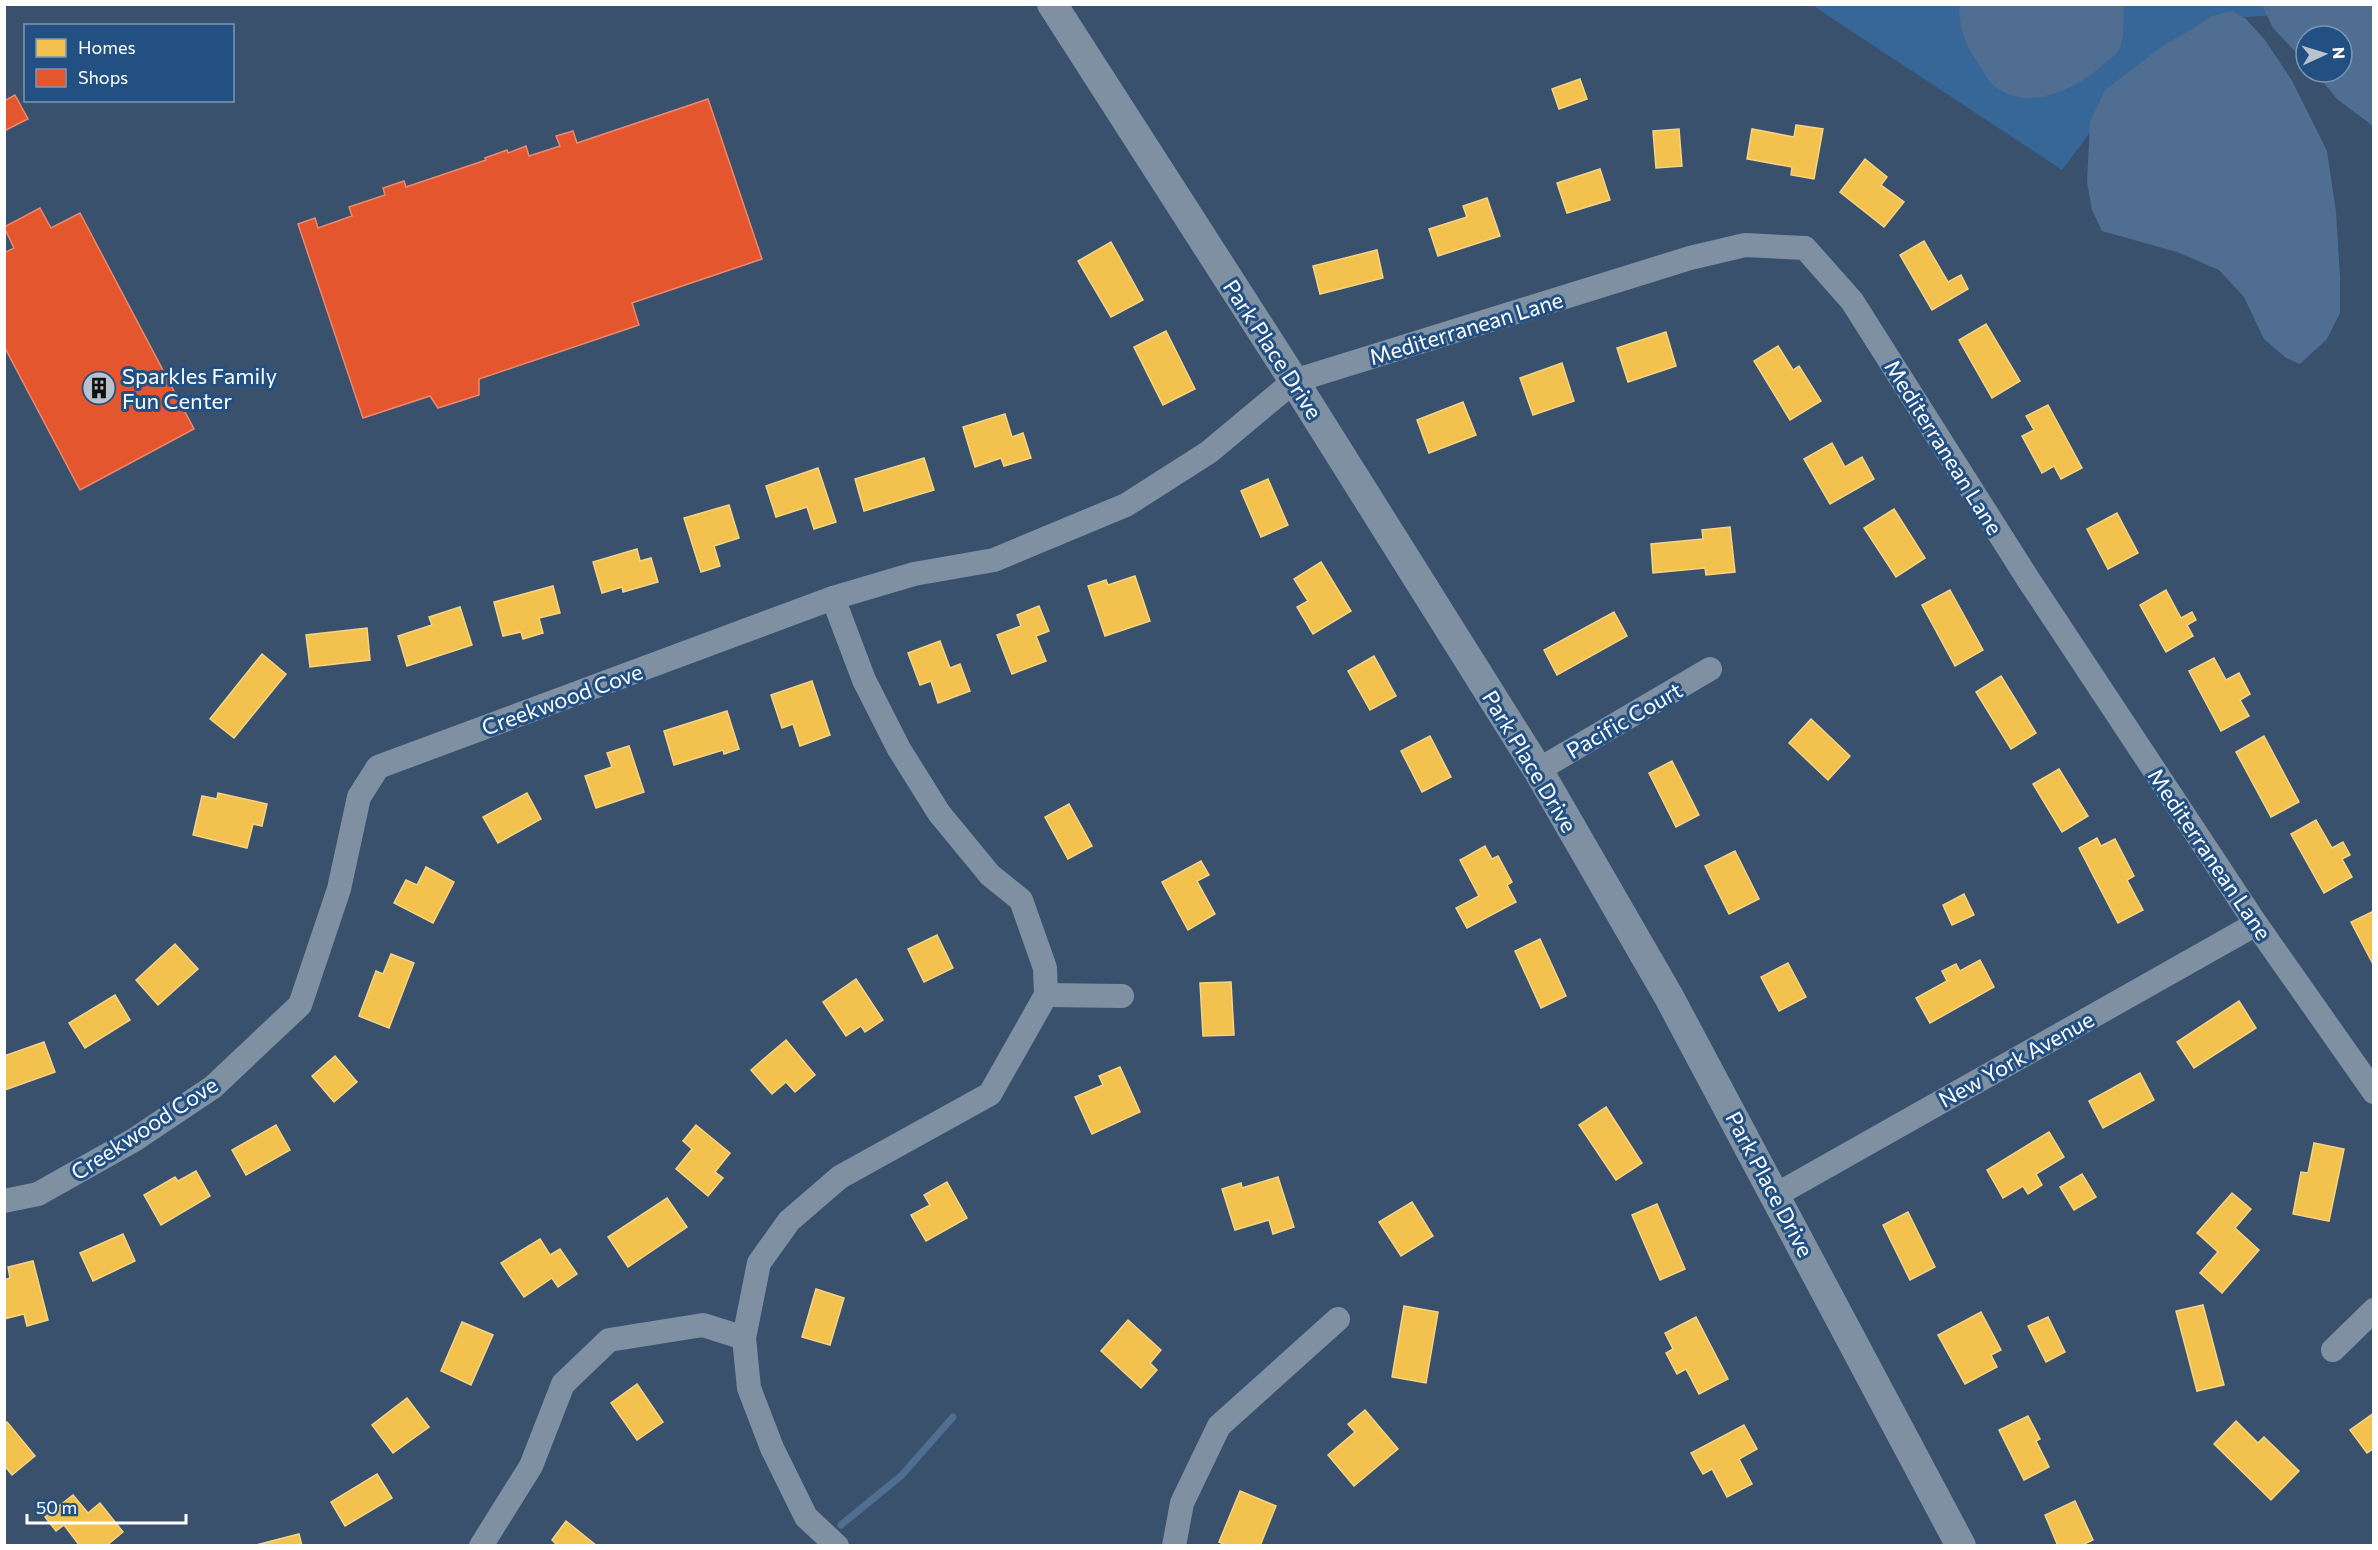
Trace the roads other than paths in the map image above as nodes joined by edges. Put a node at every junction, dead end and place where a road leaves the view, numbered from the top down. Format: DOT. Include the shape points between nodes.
graph roads {
  1 [pos="1052,4"];
  2 [pos="1294,381"];
  3 [pos="833,598"];
  4 [pos="1710,669"];
  5 [pos="1538,770"];
  6 [pos="2256,924"];
  7 [pos="1046,995"];
  8 [pos="1122,996"];
  9 [pos="2373,1092"];
  10 [pos="1776,1195"];
  11 [pos="4,1201"];
  12 [pos="2373,1310"];
  13 [pos="1338,1318"];
  14 [pos="744,1338"];
  15 [pos="2334,1350"];
  16 [pos="481,1545"];
  17 [pos="837,1545"];
  18 [pos="1173,1545"];
  19 [pos="1961,1545"];
  1 -- 2 [label="street, Park Place Drive"];
  2 -- 3 [label="street, Creekwood Cove" via="1209,452 1126,505 993,560 914,574"];
  2 -- 5 [label="street, Park Place Drive"];
  2 -- 6 [label="street, Mediterranean Lane" via="1690,258 1745,245 1805,248 1852,301 2028,579"];
  3 -- 7 [label="street" via="864,680 899,749 939,813 990,875 1021,900 1045,968"];
  3 -- 11 [label="street, Creekwood Cove" via="378,767 359,797 339,889 300,1005 213,1087 134,1140 38,1194"];
  4 -- 5 [label="street, Pacific Court"];
  5 -- 10 [label="street, Park Place Drive" via="1670,998"];
  6 -- 9 [label="street, Mediterranean Lane"];
  6 -- 10 [label="street, New York Avenue"];
  7 -- 8 [label="street"];
  7 -- 14 [label="street" via="990,1094 840,1177 789,1221 759,1263"];
  10 -- 19 [label="street, Park Place Drive"];
  12 -- 15 [label="street"];
  13 -- 18 [label="street" via="1219,1426 1182,1503"];
  14 -- 16 [label="street" via="703,1325 609,1340 563,1384 531,1466"];
  14 -- 17 [label="street" via="749,1388 772,1448 806,1517"];
}
